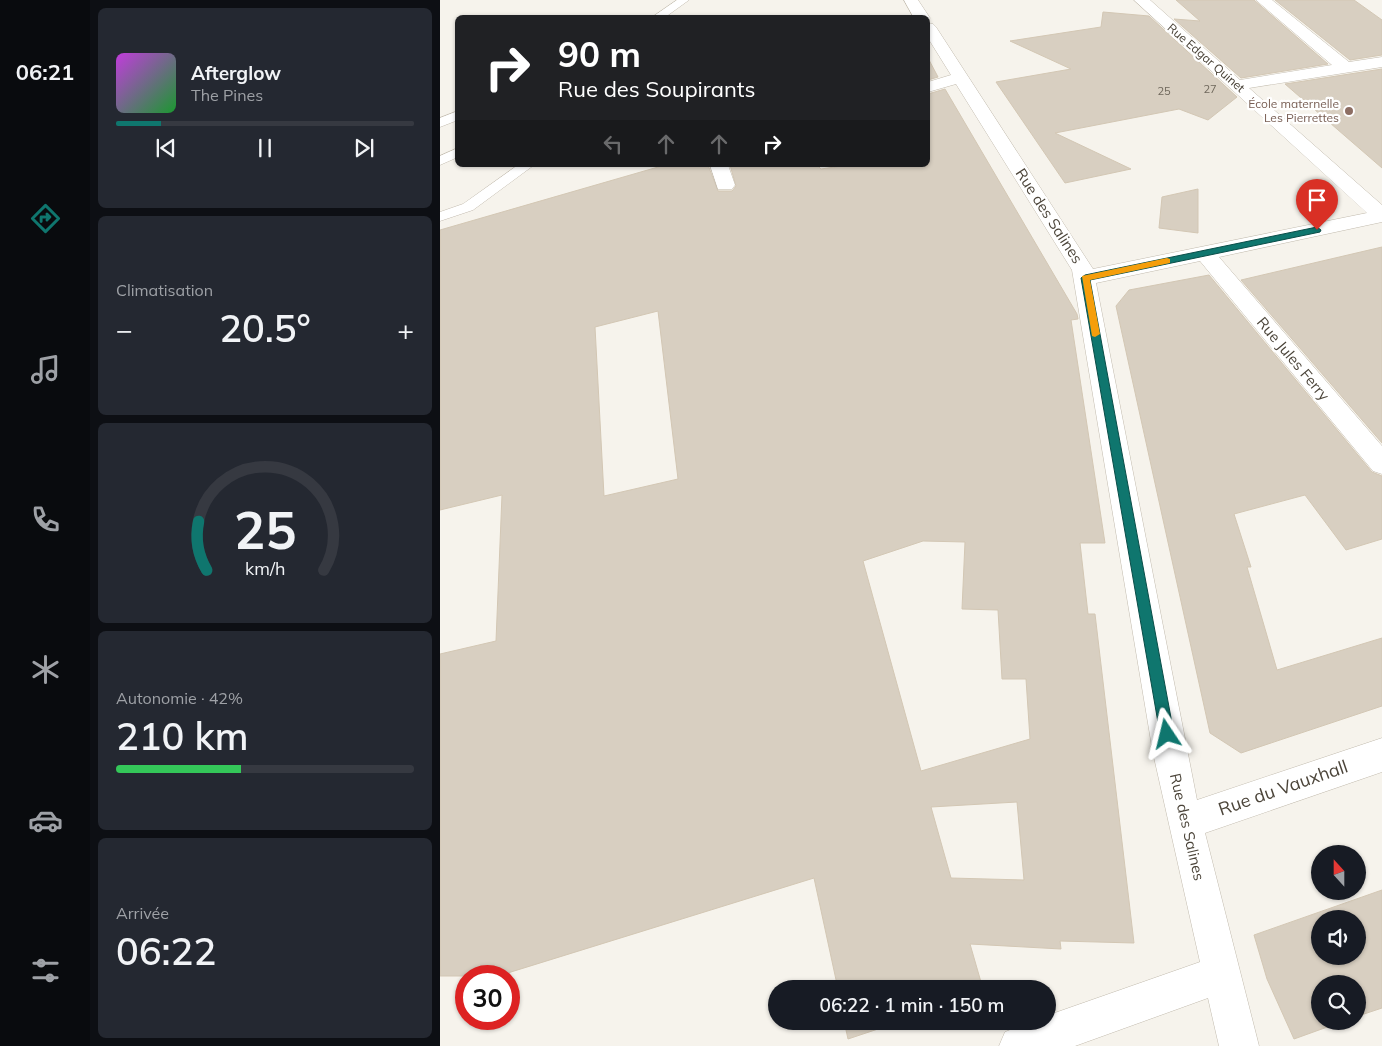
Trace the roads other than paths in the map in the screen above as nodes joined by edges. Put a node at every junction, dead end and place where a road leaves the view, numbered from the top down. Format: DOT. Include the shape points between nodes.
graph roads {
  1 [pos="684,0"];
  2 [pos="911,0"];
  3 [pos="1141,0"];
  4 [pos="1263,0"];
  5 [pos="661,15"];
  6 [pos="920,15"];
  7 [pos="930,30"];
  8 [pos="1382,62"];
  9 [pos="1346,68"];
  10 [pos="960,78"];
  11 [pos="1237,85"];
  12 [pos="930,86"];
  13 [pos="455,116"];
  14 [pos="440,124"];
  15 [pos="455,154"];
  16 [pos="440,161"];
  17 [pos="524,167"];
  18 [pos="720,167"];
  19 [pos="725,185"];
  20 [pos="1382,216"];
  21 [pos="440,217"];
  22 [pos="1204,254"];
  23 [pos="1085,278"];
  24 [pos="1382,464"];
  25 [pos="1382,755"];
  26 [pos="1184,822"];
  27 [pos="1222,974"];
  28 [pos="1019,1046"];
  29 [pos="1239,1046"];
  1 -- 5 [label="lane"];
  2 -- 6 [label="street"];
  3 -- 11 [label="street, Rue Edgar Quinet"];
  4 -- 9 [label="street"];
  7 -- 10 [label="street, Rue des Salines"];
  8 -- 9 [label="street"];
  9 -- 11 [label="street"];
  10 -- 12 [label="street"];
  10 -- 23 [label="street, Rue des Salines" via="1078,260"];
  11 -- 20 [label="street, Rue Edgar Quinet"];
  13 -- 14 [label="lane"];
  15 -- 16 [label="lane"];
  17 -- 21 [label="lane" via="468,207"];
  18 -- 19 [label="street"];
  20 -- 22 [label="street"];
  22 -- 23 [label="street"];
  22 -- 24 [label="street, Rue Jules Ferry"];
  23 -- 26 [label="street, Rue des Salines"];
  25 -- 26 [label="street, Rue du Vauxhall"];
  26 -- 27 [label="street, Rue des Salines"];
  27 -- 28 [label="street"];
  27 -- 29 [label="street, Rue des Salines"];
}
